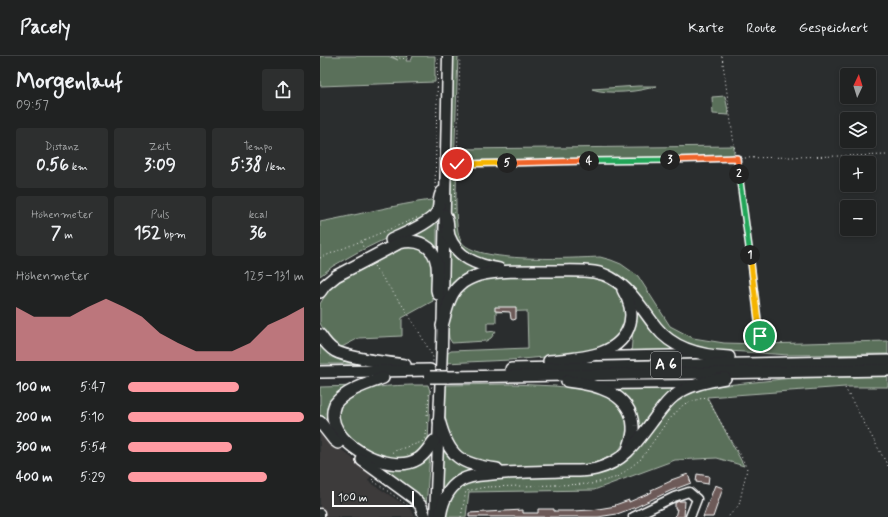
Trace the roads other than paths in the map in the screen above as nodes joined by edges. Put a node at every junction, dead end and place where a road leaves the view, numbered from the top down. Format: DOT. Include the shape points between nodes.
graph roads {
  1 [pos="448,56"];
  2 [pos="446,146"];
  3 [pos="438,192"];
  4 [pos="449,216"];
  5 [pos="511,271"];
  6 [pos="320,281"];
  7 [pos="620,284"];
  8 [pos="320,292"];
  9 [pos="438,294"];
  10 [pos="442,326"];
  11 [pos="320,335"];
  12 [pos="699,354"];
  13 [pos="591,356"];
  14 [pos="888,361"];
  15 [pos="809,363"];
  16 [pos="522,368"];
  17 [pos="418,370"];
  18 [pos="888,370"];
  19 [pos="320,372"];
  20 [pos="761,372"];
  21 [pos="430,373"];
  22 [pos="447,373"];
  23 [pos="531,376"];
  24 [pos="384,378"];
  25 [pos="320,379"];
  26 [pos="700,384"];
  27 [pos="592,385"];
  28 [pos="439,420"];
  29 [pos="320,422"];
  30 [pos="434,441"];
  31 [pos="628,450"];
  32 [pos="514,472"];
  33 [pos="320,513"];
  34 [pos="320,517"];
  35 [pos="425,517"];
  36 [pos="431,517"];
  37 [pos="435,517"];
  38 [pos="440,517"];
  39 [pos="633,517"];
  40 [pos="690,517"];
  1 -- 2 [label="main road"];
  2 -- 3 [label="main road"];
  2 -- 4 [label="main road"];
  3 -- 6 [label="highway" via="438,210 428,221 335,269"];
  3 -- 9 [label="main road"];
  4 -- 5 [label="highway" via="452,243 465,258 483,266"];
  4 -- 10 [label="main road"];
  5 -- 7 [label="highway" via="595,272"];
  5 -- 10 [label="highway" via="478,275 460,284 452,296"];
  7 -- 12 [label="highway" via="668,339"];
  7 -- 13 [label="highway" via="631,309 628,328 617,344"];
  8 -- 9 [label="highway" via="336,276 399,243 414,241 430,249 436,257"];
  9 -- 30 [label="main road"];
  10 -- 28 [label="main road"];
  11 -- 17 [label="highway" via="328,346 345,355 412,366"];
  12 -- 13 [label="street"];
  12 -- 15 [label="highway" via="792,358"];
  13 -- 16 [label="highway" via="536,363"];
  14 -- 15 [label="highway, A 6"];
  15 -- 16 [label="highway, A 6"];
  16 -- 22 [label="highway, A 6"];
  17 -- 19 [label="highway, A 6"];
  17 -- 21 [label="highway, A 6"];
  18 -- 20 [label="highway, A 6"];
  20 -- 23 [label="highway, A 6"];
  20 -- 26 [label="highway"];
  21 -- 22 [label="highway, A 6"];
  21 -- 24 [label="highway, A 6"];
  22 -- 23 [label="highway, A 6"];
  23 -- 27 [label="highway" via="540,380"];
  24 -- 25 [label="highway, A 6"];
  24 -- 30 [label="highway" via="351,391 336,404 332,414 337,435 365,456 376,461 398,464 417,460"];
  26 -- 27 [label="street"];
  26 -- 31 [label="highway" via="674,396 663,406 638,441"];
  27 -- 31 [label="highway" via="611,392 624,402 630,412 633,425"];
  28 -- 32 [label="highway" via="444,440 460,459 478,466"];
  28 -- 37 [label="main road"];
  29 -- 35 [label="highway" via="334,440 414,498 421,506"];
  30 -- 36 [label="main road"];
  31 -- 32 [label="highway" via="615,462 593,470"];
  32 -- 38 [label="highway" via="468,477 455,484 446,496"];
  33 -- 34 [label="street"];
  39 -- 40 [label="street" via="689,492 697,499"];
}
